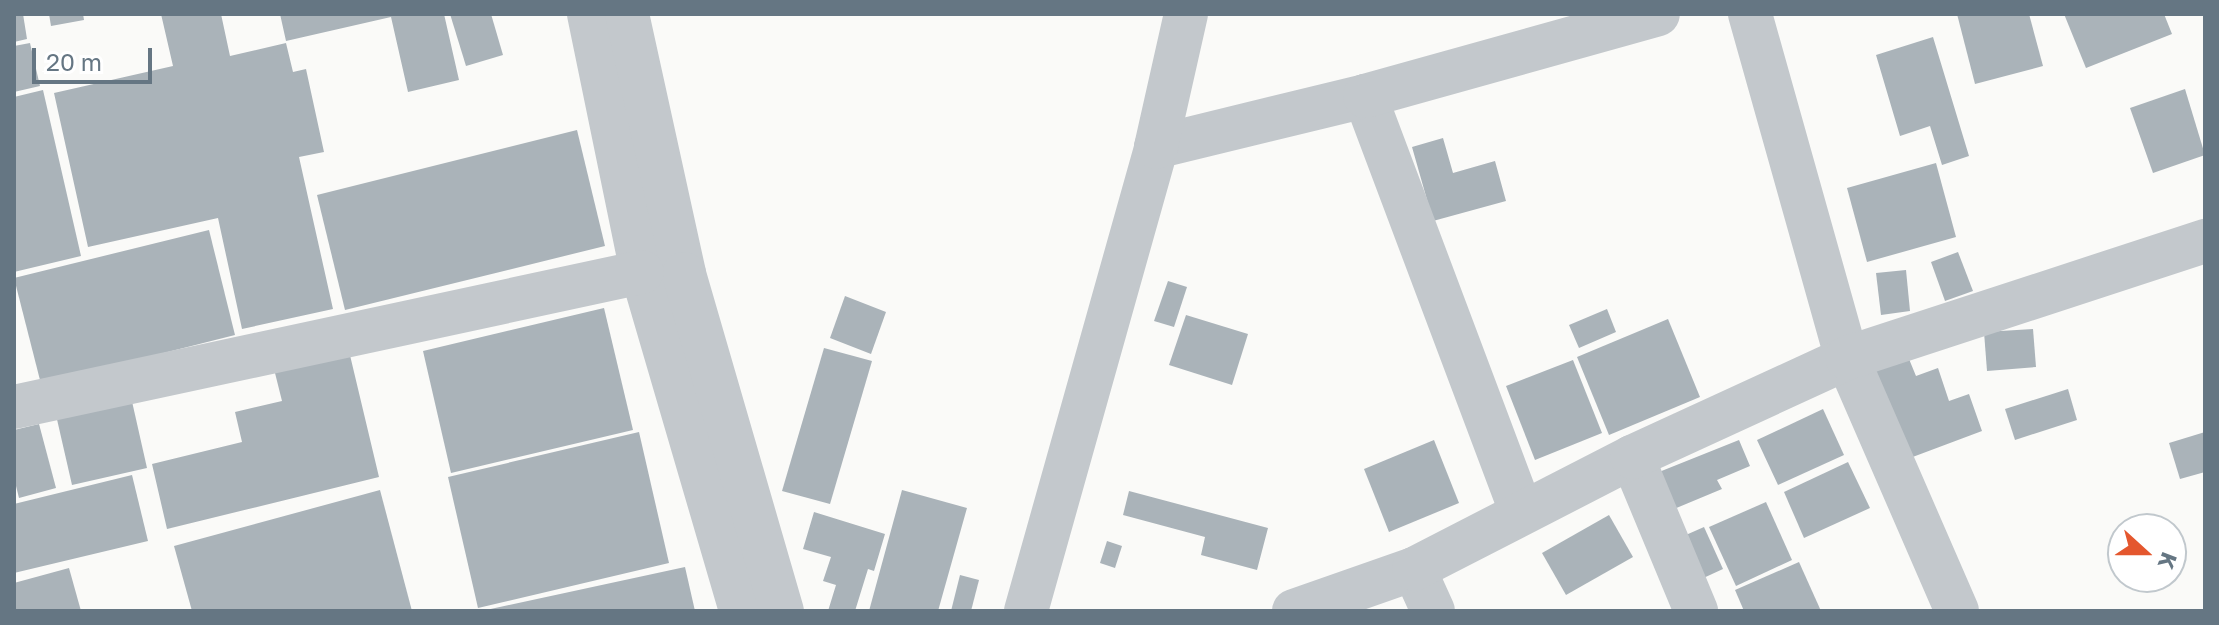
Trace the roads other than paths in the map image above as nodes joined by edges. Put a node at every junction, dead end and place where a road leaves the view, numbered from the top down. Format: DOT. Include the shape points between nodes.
graph roads {
  1 [pos="589,14"];
  2 [pos="627,14"];
  3 [pos="1186,14"];
  4 [pos="1658,14"];
  5 [pos="1750,14"];
  6 [pos="1365,96"];
  7 [pos="1156,147"];
  8 [pos="2205,241"];
  9 [pos="642,272"];
  10 [pos="1847,358"];
  11 [pos="14,407"];
  12 [pos="1632,457"];
  13 [pos="1521,512"];
  14 [pos="1414,569"];
  15 [pos="741,611"];
  16 [pos="782,611"];
  17 [pos="1026,611"];
  18 [pos="1294,611"];
  19 [pos="1433,611"];
  20 [pos="1696,611"];
  21 [pos="1957,611"];
  1 -- 9 [label="street"];
  2 -- 16 [label="street" via="684,274"];
  3 -- 7 [label="street"];
  4 -- 6 [label="street"];
  5 -- 10 [label="street"];
  6 -- 7 [label="street"];
  6 -- 13 [label="street"];
  7 -- 17 [label="street"];
  8 -- 10 [label="street"];
  9 -- 11 [label="street"];
  9 -- 15 [label="street"];
  10 -- 12 [label="street"];
  10 -- 21 [label="street"];
  12 -- 13 [label="street"];
  12 -- 20 [label="street"];
  13 -- 14 [label="street"];
  14 -- 18 [label="street"];
  14 -- 19 [label="street"];
}
